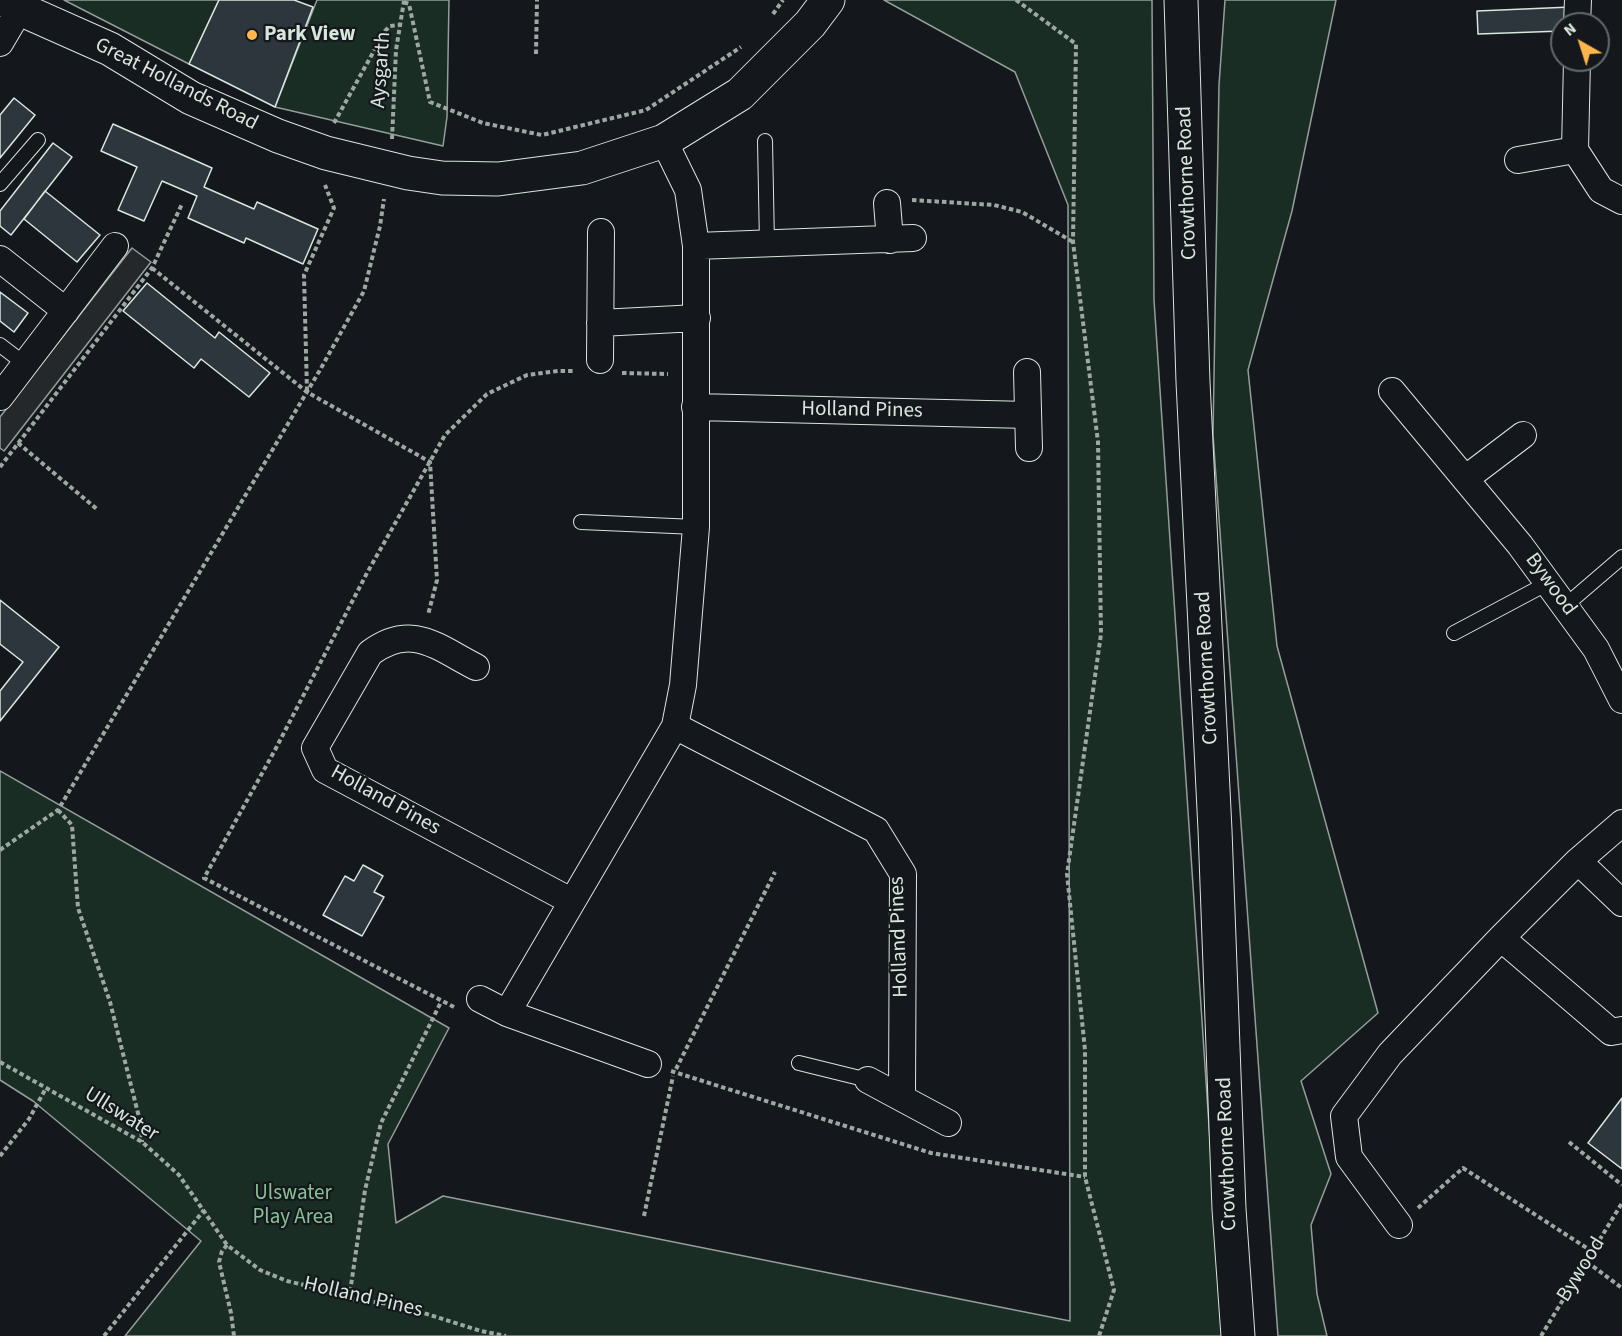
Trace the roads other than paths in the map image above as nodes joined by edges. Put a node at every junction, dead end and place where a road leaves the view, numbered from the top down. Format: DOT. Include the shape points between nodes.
graph roads {
  1 [pos="828,0"];
  2 [pos="1181,0"];
  3 [pos="13,4"];
  4 [pos="0,43"];
  5 [pos="1577,72"];
  6 [pos="38,140"];
  7 [pos="664,141"];
  8 [pos="765,141"];
  9 [pos="1575,150"];
  10 [pos="1518,160"];
  11 [pos="0,184"];
  12 [pos="1622,201"];
  13 [pos="887,203"];
  14 [pos="601,232"];
  15 [pos="767,244"];
  16 [pos="116,246"];
  17 [pos="696,246"];
  18 [pos="0,259"];
  19 [pos="66,311"];
  20 [pos="697,318"];
  21 [pos="600,323"];
  22 [pos="0,345"];
  23 [pos="25,364"];
  24 [pos="599,368"];
  25 [pos="1027,372"];
  26 [pos="1392,391"];
  27 [pos="0,397"];
  28 [pos="695,407"];
  29 [pos="1028,415"];
  30 [pos="1523,435"];
  31 [pos="1029,448"];
  32 [pos="1465,479"];
  33 [pos="581,522"];
  34 [pos="696,527"];
  35 [pos="1622,557"];
  36 [pos="1548,583"];
  37 [pos="1565,606"];
  38 [pos="1454,633"];
  39 [pos="476,667"];
  40 [pos="1622,700"];
  41 [pos="675,726"];
  42 [pos="1622,823"];
  43 [pos="1578,861"];
  44 [pos="571,901"];
  45 [pos="1622,903"];
  46 [pos="1501,938"];
  47 [pos="471,1005"];
  48 [pos="507,1012"];
  49 [pos="1622,1030"];
  50 [pos="648,1064"];
  51 [pos="799,1064"];
  52 [pos="868,1080"];
  53 [pos="902,1096"];
  54 [pos="948,1123"];
  55 [pos="1399,1225"];
  56 [pos="1238,1336"];
  1 -- 7 [label="main road, Great Hollands Road" via="810,24 740,94"];
  2 -- 56 [label="main road, Crowthorne Road" via="1193,382 1229,1209"];
  3 -- 4 [label="street"];
  3 -- 7 [label="main road, Great Hollands Road" via="110,49 192,98 278,136 326,153 408,173 498,179 582,168"];
  5 -- 9 [label="street"];
  6 -- 11 [label="lane"];
  7 -- 17 [label="street" via="688,190"];
  8 -- 15 [label="lane"];
  9 -- 10 [label="street"];
  9 -- 12 [label="street" via="1601,190"];
  13 -- 15 [label="street" via="901,239"];
  14 -- 21 [label="street"];
  15 -- 17 [label="street"];
  16 -- 19 [label="street"];
  17 -- 20 [label="street"];
  18 -- 19 [label="street"];
  19 -- 23 [label="street"];
  20 -- 21 [label="street"];
  20 -- 28 [label="street"];
  21 -- 24 [label="street"];
  22 -- 23 [label="lane"];
  23 -- 27 [label="street"];
  25 -- 29 [label="street"];
  26 -- 32 [label="street, Bywood"];
  28 -- 29 [label="street, Holland Pines"];
  28 -- 34 [label="street"];
  29 -- 31 [label="street"];
  30 -- 32 [label="street"];
  32 -- 36 [label="street, Bywood"];
  33 -- 34 [label="lane"];
  34 -- 41 [label="street" via="683,685"];
  35 -- 37 [label="lane"];
  36 -- 37 [label="street, Bywood"];
  36 -- 38 [label="lane"];
  37 -- 40 [label="street, Bywood" via="1596,649"];
  39 -- 44 [label="street, Holland Pines" via="421,639 392,640 369,653 315,748 324,770"];
  41 -- 44 [label="street"];
  41 -- 53 [label="street, Holland Pines" via="876,830 903,874"];
  42 -- 43 [label="street"];
  43 -- 45 [label="street"];
  43 -- 46 [label="street"];
  44 -- 48 [label="street"];
  46 -- 49 [label="street" via="1611,1032"];
  46 -- 55 [label="street" via="1390,1054 1344,1116 1349,1157"];
  47 -- 48 [label="street"];
  48 -- 50 [label="street"];
  51 -- 52 [label="lane"];
  52 -- 53 [label="street"];
  53 -- 54 [label="street"];
}
